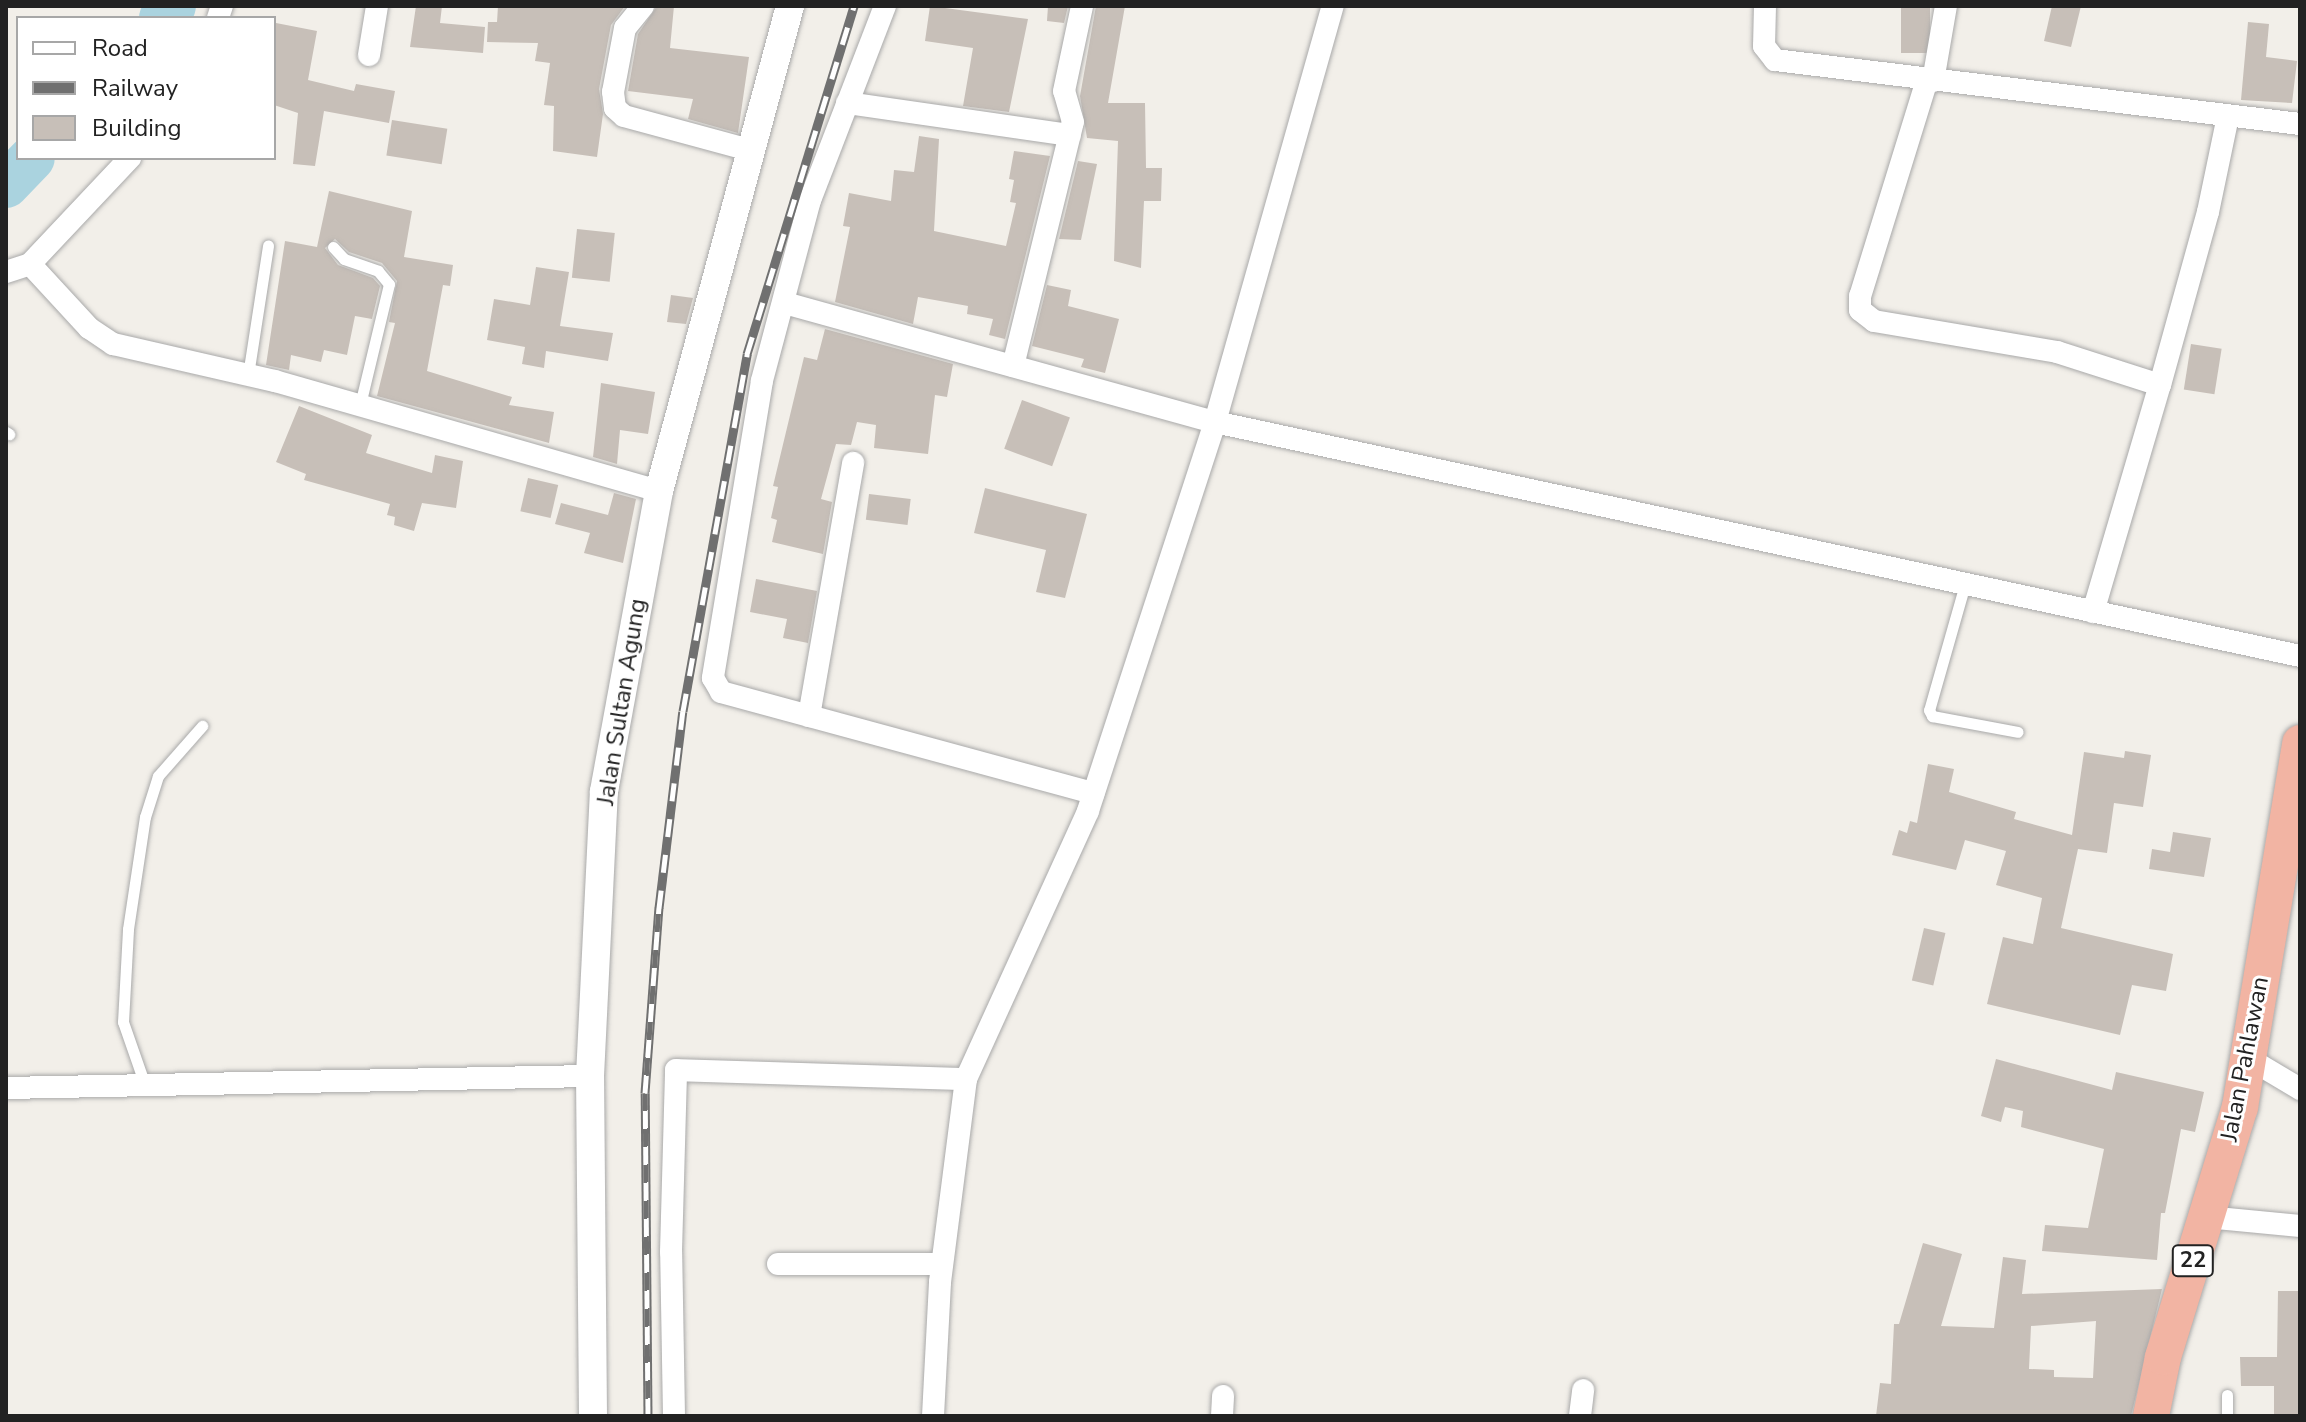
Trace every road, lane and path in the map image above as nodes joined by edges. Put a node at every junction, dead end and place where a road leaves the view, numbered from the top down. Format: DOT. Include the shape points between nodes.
graph roads {
  1 [pos="377,6"];
  2 [pos="643,6"];
  3 [pos="790,6"];
  4 [pos="885,6"];
  5 [pos="1082,6"];
  6 [pos="1333,6"];
  7 [pos="1765,6"];
  8 [pos="1946,6"];
  9 [pos="369,55"];
  10 [pos="1930,81"];
  11 [pos="847,103"];
  12 [pos="2228,116"];
  13 [pos="2300,124"];
  14 [pos="1070,135"];
  15 [pos="749,150"];
  16 [pos="128,160"];
  17 [pos="268,246"];
  18 [pos="333,247"];
  19 [pos="30,264"];
  20 [pos="6,272"];
  21 [pos="785,303"];
  22 [pos="1013,366"];
  23 [pos="248,375"];
  24 [pos="2160,385"];
  25 [pos="360,405"];
  26 [pos="1215,422"];
  27 [pos="853,463"];
  28 [pos="659,491"];
  29 [pos="1965,584"];
  30 [pos="2093,612"];
  31 [pos="2300,656"];
  32 [pos="809,716"];
  33 [pos="202,726"];
  34 [pos="2018,732"];
  35 [pos="2300,743"];
  36 [pos="1091,802"];
  37 [pos="2296,802"];
  38 [pos="590,1076"];
  39 [pos="966,1079"];
  40 [pos="2245,1080"];
  41 [pos="146,1086"];
  42 [pos="6,1088"];
  43 [pos="2300,1089"];
  44 [pos="2207,1217"];
  45 [pos="2300,1226"];
  46 [pos="778,1264"];
  47 [pos="942,1264"];
  48 [pos="1583,1390"];
  49 [pos="2227,1395"];
  50 [pos="593,1416"];
  51 [pos="674,1416"];
  52 [pos="933,1416"];
  53 [pos="1580,1416"];
  54 [pos="2151,1416"];
  55 [pos="2227,1416"];
  1 -- 9 [label="street"];
  2 -- 15 [label="street" via="625,28 615,108 624,116"];
  3 -- 15 [label="street, Jalan Sultan Agung"];
  4 -- 11 [label="street"];
  5 -- 14 [label="street" via="1064,91 1072,113"];
  6 -- 26 [label="street"];
  7 -- 10 [label="street" via="1764,46 1775,60"];
  8 -- 10 [label="street"];
  10 -- 12 [label="street"];
  10 -- 24 [label="street" via="1860,296 1860,310 1889,324 2057,352"];
  11 -- 14 [label="street"];
  11 -- 21 [label="street" via="810,200"];
  12 -- 13 [label="street"];
  12 -- 24 [label="street" via="2208,212"];
  14 -- 22 [label="street"];
  15 -- 28 [label="street, Jalan Sultan Agung"];
  16 -- 19 [label="street"];
  17 -- 23 [label="lane"];
  18 -- 25 [label="lane" via="344,259 378,271 389,284"];
  19 -- 20 [label="street"];
  19 -- 23 [label="street" via="89,328 113,344"];
  21 -- 22 [label="street"];
  21 -- 32 [label="street" via="762,381 713,678 721,692"];
  22 -- 26 [label="street"];
  23 -- 25 [label="street"];
  24 -- 30 [label="street"];
  25 -- 28 [label="street"];
  26 -- 29 [label="street"];
  26 -- 36 [label="street"];
  27 -- 32 [label="street"];
  28 -- 38 [label="street, Jalan Sultan Agung" via="604,791"];
  29 -- 30 [label="street"];
  29 -- 34 [label="lane" via="1929,710 1932,716"];
  30 -- 31 [label="street"];
  32 -- 36 [label="street"];
  33 -- 41 [label="lane" via="158,776 143,831 128,929 123,1022"];
  35 -- 37 [label="highway, Jalan Pahlawan / 22"];
  36 -- 39 [label="street"];
  37 -- 40 [label="highway, Jalan Pahlawan / 22"];
  38 -- 41 [label="street"];
  38 -- 50 [label="street, Jalan Sultan Agung"];
  39 -- 47 [label="street"];
  39 -- 51 [label="street" via="807,1070 676,1070"];
  40 -- 43 [label="street"];
  40 -- 44 [label="highway, Jalan Pahlawan / 22"];
  41 -- 42 [label="street"];
  44 -- 45 [label="street"];
  44 -- 54 [label="highway, Jalan Pahlawan / 22" via="2163,1357"];
  46 -- 47 [label="street"];
  47 -- 52 [label="street"];
  48 -- 53 [label="street"];
  49 -- 55 [label="lane"];
}
